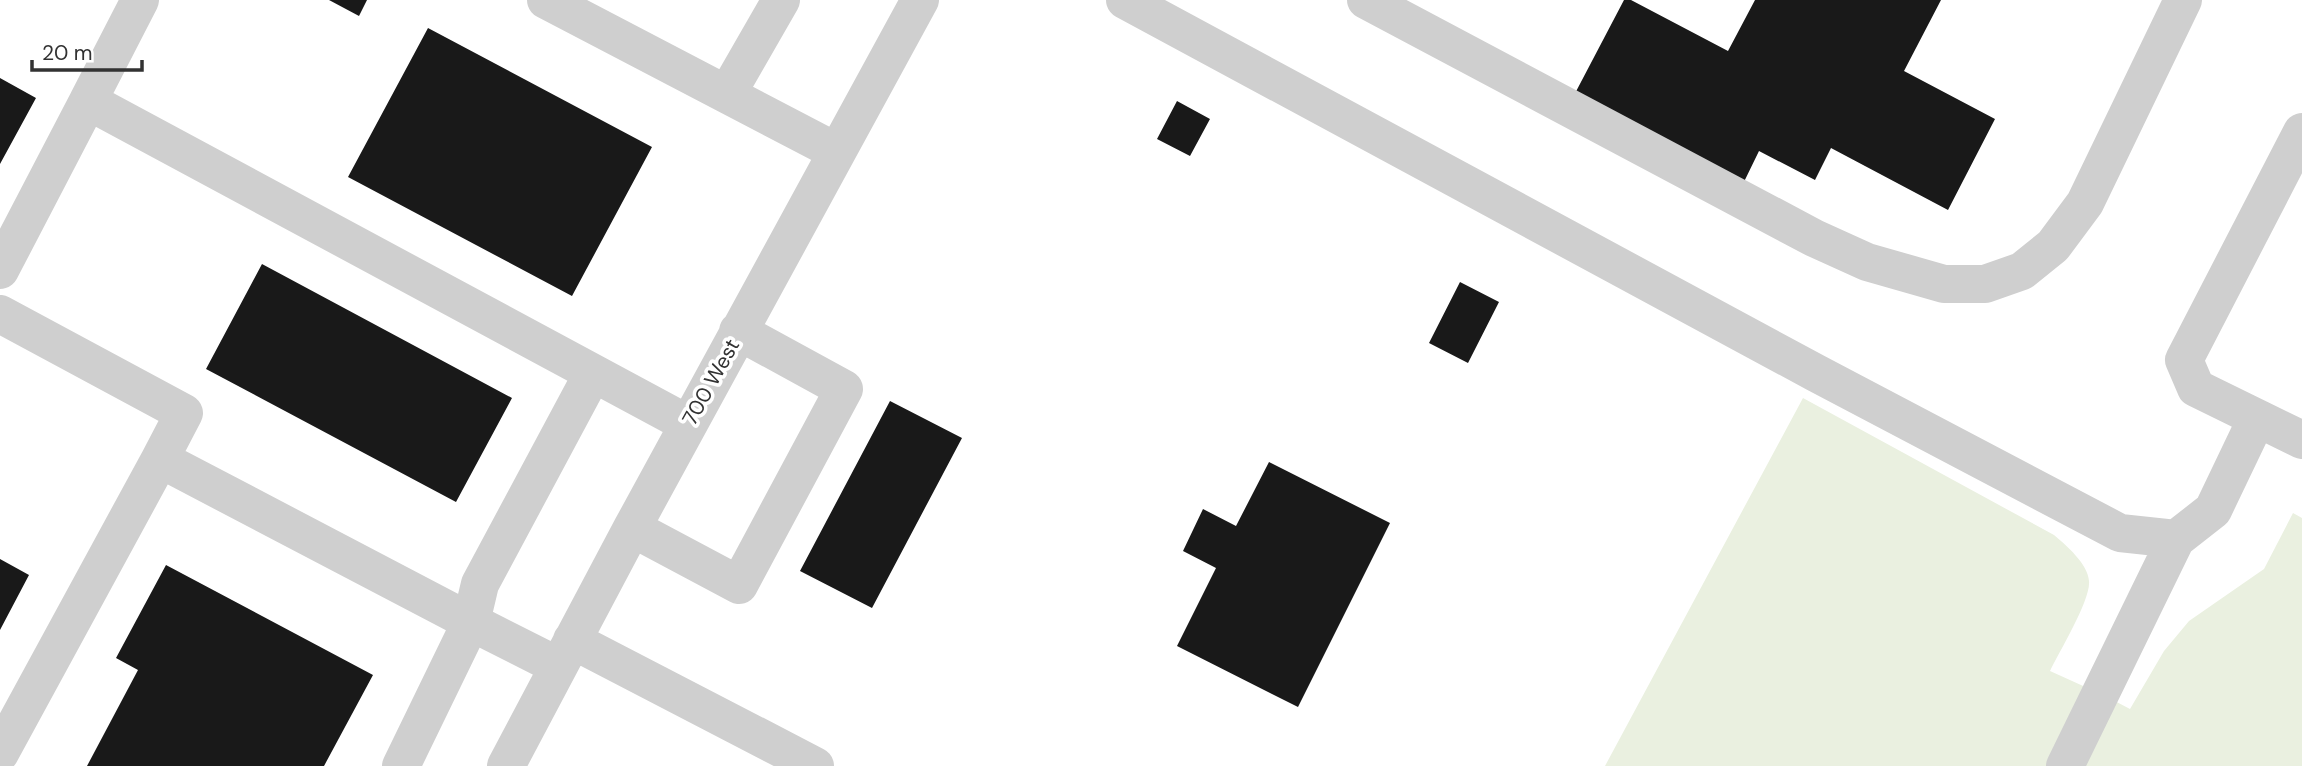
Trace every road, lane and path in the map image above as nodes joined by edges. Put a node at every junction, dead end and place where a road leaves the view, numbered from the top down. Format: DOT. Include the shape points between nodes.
graph roads {
  1 [pos="140,0"];
  2 [pos="546,0"];
  3 [pos="781,0"];
  4 [pos="920,0"];
  5 [pos="1125,0"];
  6 [pos="1366,0"];
  7 [pos="2183,0"];
  8 [pos="727,94"];
  9 [pos="88,101"];
  10 [pos="2302,132"];
  11 [pos="837,152"];
  12 [pos="0,270"];
  13 [pos="0,314"];
  14 [pos="738,331"];
  15 [pos="593,373"];
  16 [pos="2257,418"];
  17 [pos="688,424"];
  18 [pos="2302,440"];
  19 [pos="160,459"];
  20 [pos="632,528"];
  21 [pos="2176,539"];
  22 [pos="471,622"];
  23 [pos="565,653"];
  24 [pos="0,753"];
  25 [pos="401,766"];
  26 [pos="506,766"];
  27 [pos="815,766"];
  28 [pos="2065,766"];
  1 -- 9 [label="street"];
  2 -- 8 [label="street"];
  3 -- 8 [label="street"];
  4 -- 11 [label="street, 700 West"];
  5 -- 21 [label="street" via="2120,533"];
  6 -- 7 [label="street" via="1814,239 1867,262 1944,284 1985,284 2021,271 2053,246 2085,203"];
  8 -- 11 [label="street"];
  9 -- 12 [label="street"];
  9 -- 15 [label="street"];
  10 -- 16 [label="street" via="2184,360 2196,388"];
  11 -- 14 [label="street, 700 West"];
  13 -- 19 [label="street" via="184,413"];
  14 -- 17 [label="street, 700 West"];
  14 -- 20 [label="street" via="844,389 752,561 739,585"];
  15 -- 17 [label="street"];
  15 -- 22 [label="street" via="480,584"];
  16 -- 18 [label="street"];
  16 -- 21 [label="street" via="2213,510"];
  17 -- 20 [label="street, 700 West"];
  19 -- 22 [label="street"];
  19 -- 24 [label="street"];
  20 -- 23 [label="street, 700 West"];
  21 -- 28 [label="street"];
  22 -- 23 [label="street"];
  22 -- 25 [label="street"];
  23 -- 26 [label="street, 700 West"];
  23 -- 27 [label="street"];
}
